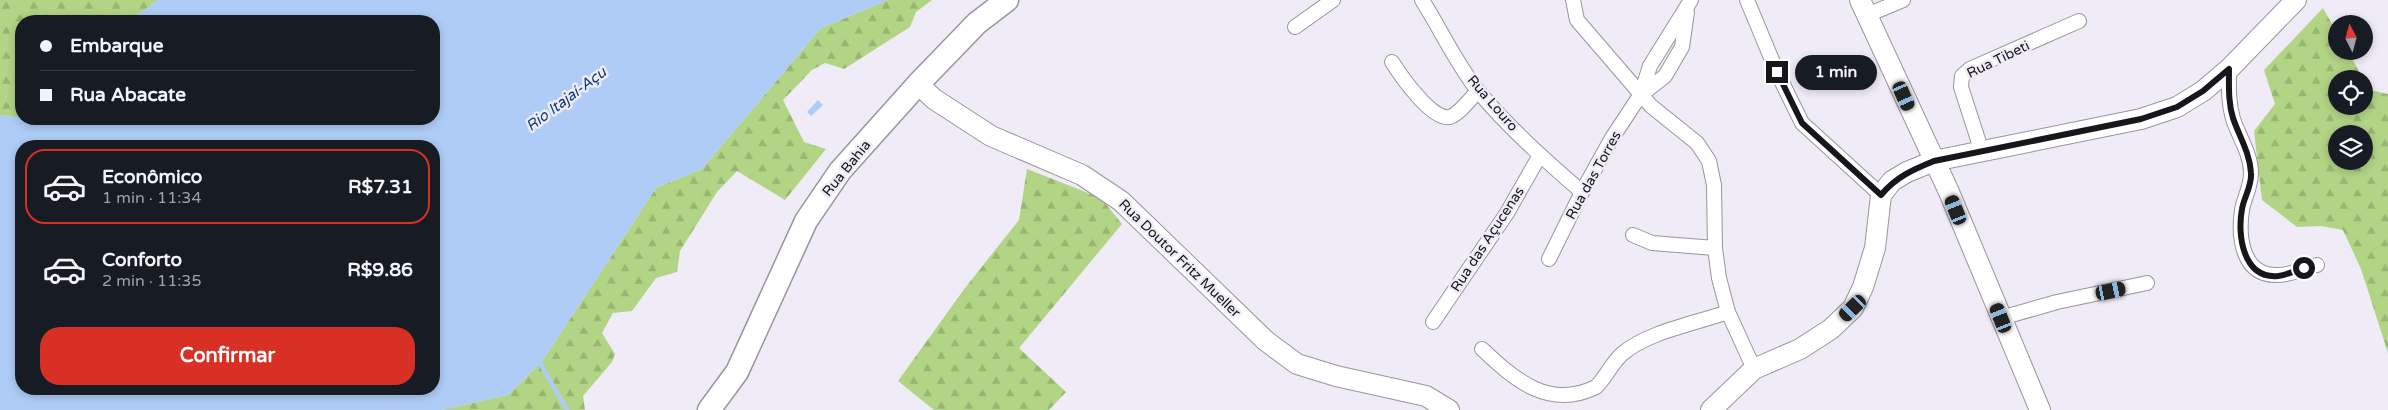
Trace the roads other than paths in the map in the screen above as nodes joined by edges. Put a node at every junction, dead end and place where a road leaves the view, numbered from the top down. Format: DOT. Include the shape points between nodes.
graph roads {
  1 [pos="1007,0"];
  2 [pos="1333,0"];
  3 [pos="1422,0"];
  4 [pos="1573,0"];
  5 [pos="1747,0"];
  6 [pos="1903,0"];
  7 [pos="2296,0"];
  8 [pos="1689,4"];
  9 [pos="1864,8"];
  10 [pos="2080,21"];
  11 [pos="1296,27"];
  12 [pos="1392,62"];
  13 [pos="2229,69"];
  14 [pos="918,84"];
  15 [pos="1478,90"];
  16 [pos="1641,94"];
  17 [pos="1982,152"];
  18 [pos="1540,155"];
  19 [pos="1934,161"];
  20 [pos="1582,192"];
  21 [pos="1881,195"];
  22 [pos="1632,235"];
  23 [pos="1715,248"];
  24 [pos="1549,259"];
  25 [pos="2316,265"];
  26 [pos="2147,283"];
  27 [pos="1728,312"];
  28 [pos="2001,318"];
  29 [pos="1433,322"];
  30 [pos="1482,349"];
  31 [pos="1754,369"];
  32 [pos="737,372"];
  33 [pos="709,410"];
  34 [pos="730,410"];
  35 [pos="1449,410"];
  36 [pos="1711,410"];
  37 [pos="2040,410"];
  1 -- 14 [label="main road, Rua Bahia" via="977,23"];
  2 -- 11 [label="street"];
  3 -- 15 [label="street, Rua Louro"];
  4 -- 16 [label="street" via="1577,20"];
  5 -- 21 [label="street" via="1802,123"];
  6 -- 9 [label="street"];
  7 -- 13 [label="street"];
  8 -- 16 [label="street, Rua das Torres" via="1650,66"];
  9 -- 19 [label="street"];
  10 -- 17 [label="street, Rua Tibeti" via="1970,69 1962,76 1961,87"];
  12 -- 15 [label="street" via="1412,90 1432,111 1443,117 1452,116"];
  13 -- 17 [label="street" via="2177,107 2141,119"];
  13 -- 25 [label="street" via="2229,102 2251,173 2240,227 2250,265 2263,274 2278,276"];
  14 -- 32 [label="main road, Rua Bahia" via="840,170 806,221"];
  14 -- 35 [label="street, Rua Doutor Fritz Mueller" via="991,136 1082,175 1121,201 1266,341 1297,364 1426,396"];
  15 -- 18 [label="street, Rua Louro"];
  16 -- 20 [label="street, Rua das Torres"];
  16 -- 23 [label="street" via="1650,106 1697,143 1709,161 1714,185"];
  17 -- 19 [label="street"];
  18 -- 20 [label="street, Rua Louro"];
  18 -- 29 [label="street, Rua das Açucenas" via="1507,213"];
  19 -- 21 [label="street" via="1892,181"];
  19 -- 28 [label="street"];
  20 -- 24 [label="street, Rua das Torres"];
  21 -- 31 [label="street" via="1875,248 1853,308 1831,329 1800,349"];
  22 -- 23 [label="street" via="1652,243"];
  23 -- 27 [label="street"];
  26 -- 28 [label="street" via="2057,302"];
  27 -- 30 [label="street" via="1644,340 1622,354 1595,387 1568,402 1552,403 1530,394"];
  27 -- 31 [label="street"];
  28 -- 37 [label="street"];
  31 -- 36 [label="street"];
  32 -- 33 [label="main road, Rua Bahia"];
  32 -- 34 [label="main road, Rua Bahia"];
}
